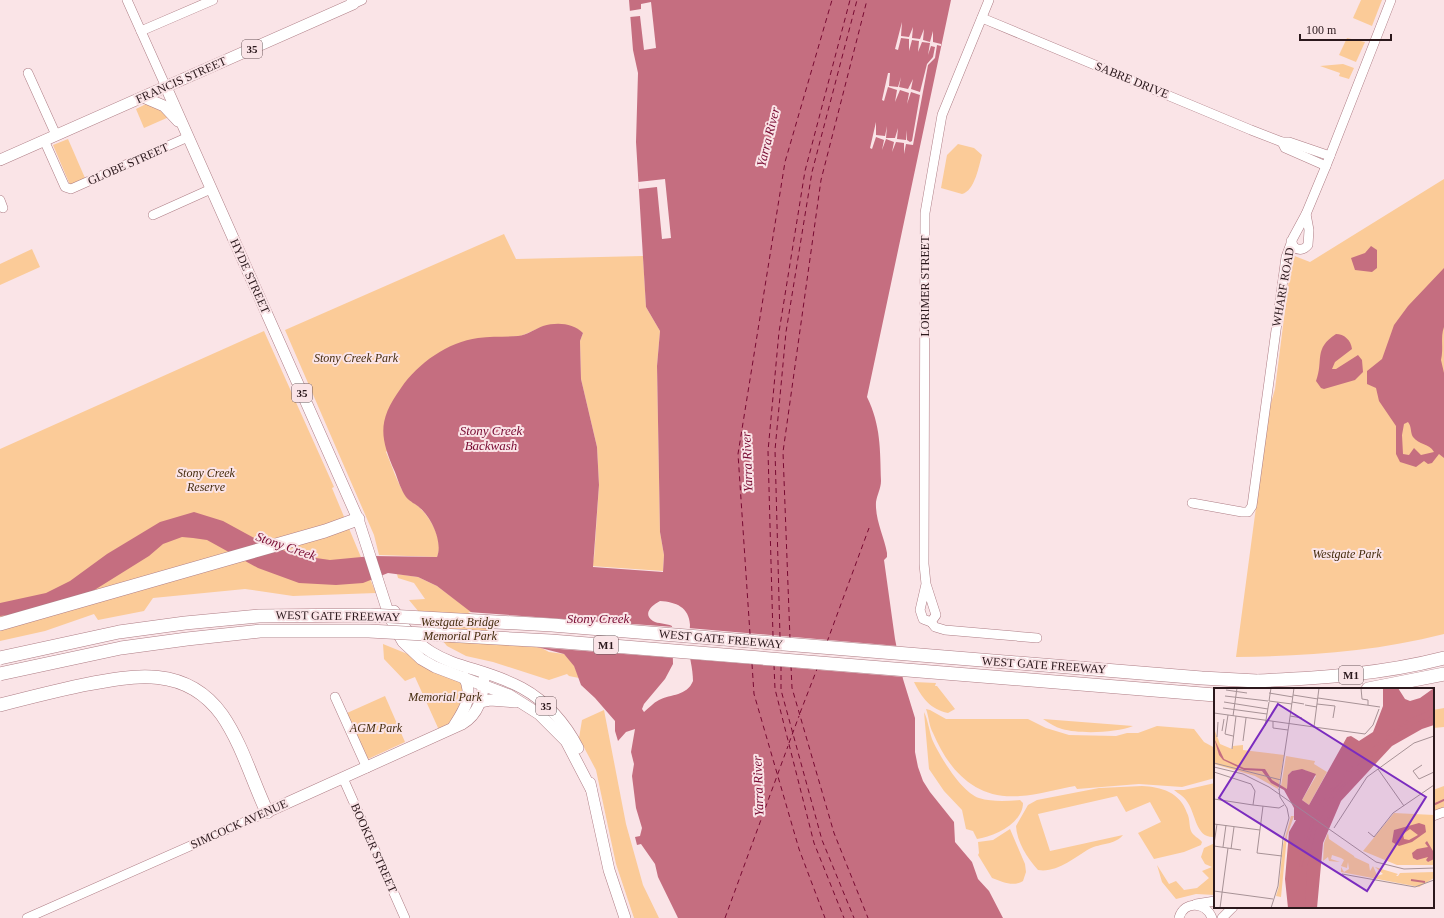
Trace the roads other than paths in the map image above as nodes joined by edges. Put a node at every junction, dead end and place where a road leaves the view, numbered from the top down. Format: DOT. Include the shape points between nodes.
graph roads {
  1 [pos="127,0"];
  2 [pos="213,0"];
  3 [pos="989,0"];
  4 [pos="1391,0"];
  5 [pos="356,1"];
  6 [pos="338,6"];
  7 [pos="982,18"];
  8 [pos="141,31"];
  9 [pos="28,72"];
  10 [pos="166,87"];
  11 [pos="143,97"];
  12 [pos="186,133"];
  13 [pos="56,135"];
  14 [pos="44,140"];
  15 [pos="1282,142"];
  16 [pos="1330,156"];
  17 [pos="0,160"];
  18 [pos="1326,166"];
  19 [pos="211,189"];
  20 [pos="1306,214"];
  21 [pos="153,215"];
  22 [pos="1292,241"];
  23 [pos="1192,503"];
  24 [pos="358,519"];
  25 [pos="380,582"];
  26 [pos="926,584"];
  27 [pos="935,613"];
  28 [pos="931,622"];
  29 [pos="0,624"];
  30 [pos="958,631"];
  31 [pos="1037,638"];
  32 [pos="0,658"];
  33 [pos="1444,658"];
  34 [pos="0,674"];
  35 [pos="1444,674"];
  36 [pos="464,677"];
  37 [pos="482,681"];
  38 [pos="1373,688"];
  39 [pos="1214,695"];
  40 [pos="335,697"];
  41 [pos="480,702"];
  42 [pos="0,705"];
  43 [pos="533,709"];
  44 [pos="452,728"];
  45 [pos="367,768"];
  46 [pos="343,778"];
  47 [pos="591,789"];
  48 [pos="267,812"];
  49 [pos="1444,812"];
  50 [pos="1434,816"];
  51 [pos="1214,901"];
  52 [pos="1192,905"];
  53 [pos="1232,908"];
  54 [pos="27,918"];
  55 [pos="406,918"];
  56 [pos="625,918"];
  57 [pos="1179,918"];
  58 [pos="1212,918"];
  59 [pos="1222,918"];
  1 -- 8 [label="street, HYDE STREET"];
  2 -- 8 [label="street"];
  3 -- 7 [label="street, LORIMER STREET"];
  4 -- 16 [label="street, WHARF ROAD"];
  5 -- 6 [label="main road, FRANCIS STREET / 35"];
  6 -- 10 [label="main road, FRANCIS STREET / 35"];
  7 -- 15 [label="street, SABRE DRIVE"];
  7 -- 26 [label="street, LORIMER STREET" via="942,115 925,213"];
  8 -- 10 [label="street, HYDE STREET"];
  9 -- 13 [label="street"];
  10 -- 11 [label="main road, FRANCIS STREET"];
  10 -- 12 [label="main road, HYDE STREET / 35"];
  11 -- 12 [label="main road" via="164,106"];
  11 -- 13 [label="main road, FRANCIS STREET"];
  12 -- 14 [label="street, GLOBE STREET" via="68,189"];
  12 -- 19 [label="main road, HYDE STREET / 35"];
  13 -- 14 [label="main road, FRANCIS STREET"];
  14 -- 17 [label="main road, FRANCIS STREET"];
  15 -- 16 [label="street, SABRE DRIVE"];
  15 -- 18 [label="street, SABRE DRIVE" via="1285,148"];
  16 -- 18 [label="street, WHARF ROAD"];
  18 -- 20 [label="street, WHARF ROAD"];
  19 -- 21 [label="street"];
  19 -- 24 [label="main road, HYDE STREET / 35"];
  20 -- 22 [label="street, WHARF ROAD"];
  20 -- 22 [label="street" via="1308,245 1298,249"];
  22 -- 23 [label="street, WHARF ROAD" via="1285,260 1252,506 1248,512 1242,512"];
  24 -- 25 [label="main road, HYDE STREET / 35"];
  24 -- 29 [label="highway" via="325,531"];
  25 -- 36 [label="main road, 35" via="394,625 408,647 427,663"];
  25 -- 37 [label="main road, 35" via="402,624 420,645"];
  26 -- 27 [label="street, LORIMER STREET"];
  26 -- 28 [label="street, LORIMER STREET" via="920,614 923,620"];
  27 -- 28 [label="street"];
  27 -- 30 [label="street" via="946,625"];
  28 -- 30 [label="street" via="940,629"];
  30 -- 31 [label="street"];
  32 -- 33 [label="highway, WEST GATE FREEWAY / M1, bridge" via="119,632 251,616 300,614 370,615 552,625 1249,680 1318,678 1376,672"];
  34 -- 39 [label="highway, WEST GATE FREEWAY / M1, bridge" via="121,648 187,638 260,631 369,631 551,640"];
  35 -- 38 [label="highway, M1"];
  36 -- 37 [label="main road, 35"];
  36 -- 44 [label="main road" via="468,701"];
  37 -- 41 [label="main road, SIMCOCK AVENUE"];
  37 -- 43 [label="main road, 35"];
  37 -- 44 [label="main road, SIMCOCK AVENUE" via="471,706"];
  37 -- 47 [label="main road, 35" via="523,688 541,701 567,729 579,749"];
  40 -- 45 [label="street"];
  41 -- 43 [label="main road" via="507,701"];
  41 -- 44 [label="main road, SIMCOCK AVENUE" via="470,719"];
  42 -- 48 [label="highway" via="125,677 154,676 176,681 198,693 221,715 236,741"];
  43 -- 47 [label="main road, 35" via="566,741"];
  44 -- 45 [label="main road, SIMCOCK AVENUE"];
  45 -- 46 [label="main road, SIMCOCK AVENUE"];
  46 -- 48 [label="main road, SIMCOCK AVENUE"];
  46 -- 55 [label="street, BOOKER STREET"];
  47 -- 56 [label="main road, 35" via="609,870"];
  48 -- 54 [label="street, SIMCOCK AVENUE"];
  49 -- 50 [label="street"];
  51 -- 52 [label="street"];
  52 -- 57 [label="street" via="1183,910"];
  52 -- 58 [label="street" via="1203,906"];
  53 -- 59 [label="street"];
}
